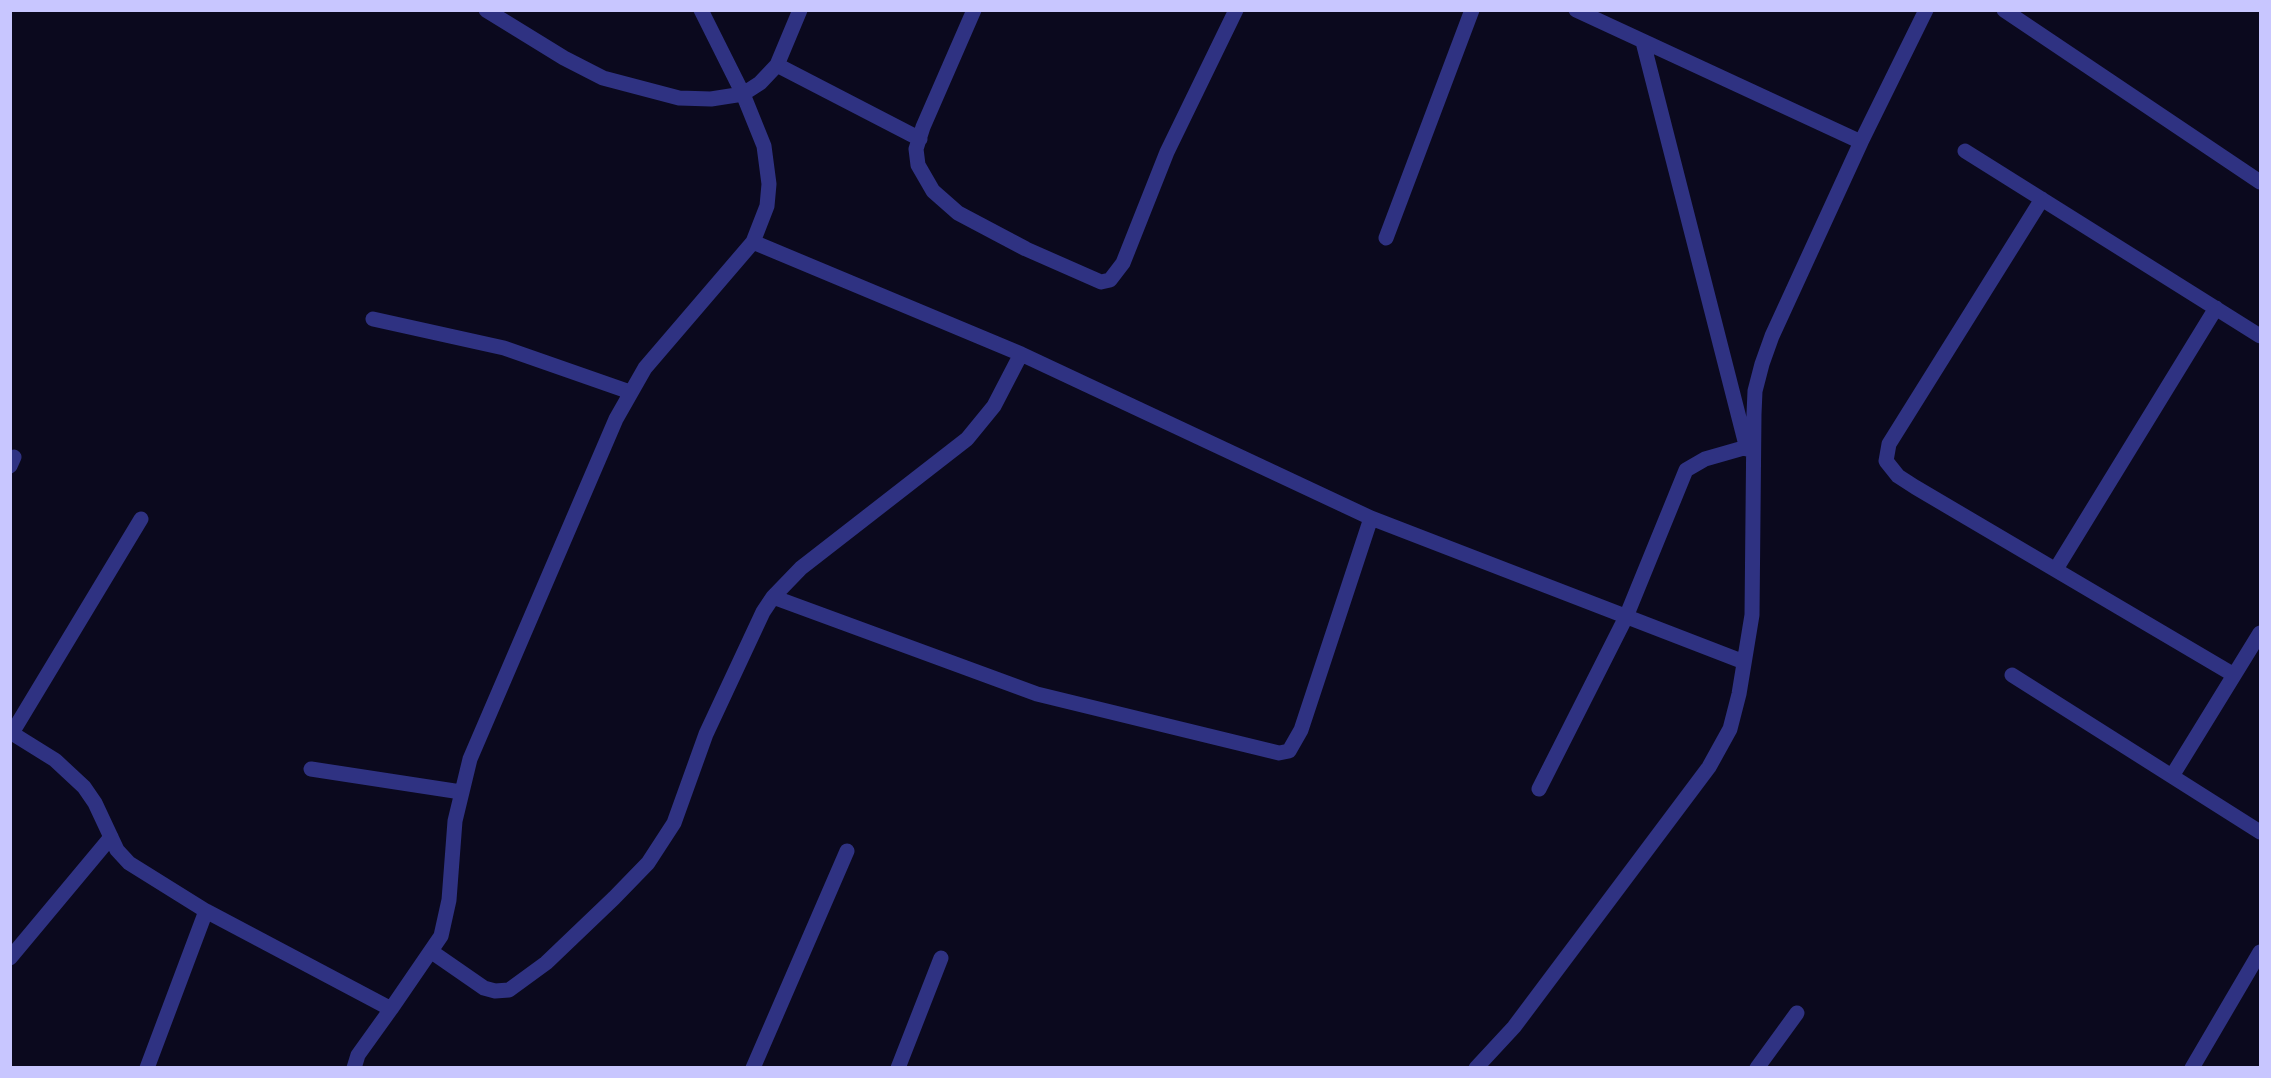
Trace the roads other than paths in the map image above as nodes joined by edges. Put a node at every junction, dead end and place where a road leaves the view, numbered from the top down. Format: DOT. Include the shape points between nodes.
graph roads {
  1 [pos="486,10"];
  2 [pos="701,10"];
  3 [pos="800,10"];
  4 [pos="974,10"];
  5 [pos="1236,10"];
  6 [pos="1472,10"];
  7 [pos="1576,10"];
  8 [pos="1926,10"];
  9 [pos="2015,13"];
  10 [pos="1643,42"];
  11 [pos="777,65"];
  12 [pos="743,94"];
  13 [pos="920,140"];
  14 [pos="1860,142"];
  15 [pos="1965,151"];
  16 [pos="2260,182"];
  17 [pos="2042,199"];
  18 [pos="1386,238"];
  19 [pos="753,242"];
  20 [pos="2216,308"];
  21 [pos="373,319"];
  22 [pos="2260,336"];
  23 [pos="1021,354"];
  24 [pos="630,392"];
  25 [pos="1747,447"];
  26 [pos="1752,466"];
  27 [pos="1371,518"];
  28 [pos="141,519"];
  29 [pos="2056,569"];
  30 [pos="773,597"];
  31 [pos="1626,617"];
  32 [pos="2260,633"];
  33 [pos="1744,662"];
  34 [pos="2012,675"];
  35 [pos="2234,675"];
  36 [pos="11,733"];
  37 [pos="311,769"];
  38 [pos="2172,776"];
  39 [pos="1539,789"];
  40 [pos="461,792"];
  41 [pos="2260,832"];
  42 [pos="111,837"];
  43 [pos="847,851"];
  44 [pos="206,911"];
  45 [pos="432,952"];
  46 [pos="2260,952"];
  47 [pos="10,958"];
  48 [pos="940,958"];
  49 [pos="391,1009"];
  50 [pos="1797,1013"];
  51 [pos="147,1068"];
  52 [pos="354,1068"];
  53 [pos="753,1068"];
  54 [pos="898,1068"];
  55 [pos="1476,1068"];
  56 [pos="1757,1068"];
  57 [pos="2192,1068"];
  1 -- 12 [label="street" via="603,78 679,98"];
  2 -- 12 [label="street"];
  3 -- 11 [label="street"];
  4 -- 13 [label="street"];
  5 -- 13 [label="street" via="1167,152 1123,263 1110,280 1089,279 958,213 924,177 916,149"];
  6 -- 18 [label="street"];
  7 -- 10 [label="street"];
  8 -- 14 [label="street"];
  9 -- 16 [label="street"];
  10 -- 14 [label="street"];
  10 -- 25 [label="street"];
  11 -- 12 [label="street"];
  11 -- 13 [label="street"];
  12 -- 19 [label="street" via="764,146 769,184 767,206"];
  14 -- 26 [label="street" via="1762,364 1755,391"];
  15 -- 17 [label="street"];
  17 -- 20 [label="street"];
  17 -- 29 [label="street" via="1889,444 1886,461 1898,476"];
  19 -- 23 [label="street"];
  19 -- 24 [label="street" via="645,368"];
  20 -- 22 [label="street"];
  20 -- 29 [label="street"];
  21 -- 24 [label="street" via="504,348"];
  23 -- 27 [label="street"];
  23 -- 30 [label="street" via="994,406 967,439 801,568"];
  24 -- 40 [label="street" via="470,759"];
  25 -- 26 [label="street"];
  25 -- 31 [label="street" via="1705,459 1686,470"];
  26 -- 33 [label="street" via="1752,615"];
  27 -- 30 [label="street" via="1301,730 1288,751 1279,753 1086,708 1020,688"];
  27 -- 31 [label="street"];
  28 -- 36 [label="street"];
  29 -- 35 [label="street"];
  30 -- 45 [label="street" via="706,734 674,824 648,863 546,963 509,990 484,988"];
  31 -- 33 [label="street"];
  31 -- 39 [label="street"];
  32 -- 35 [label="street"];
  33 -- 55 [label="street" via="1730,729 1709,767 1514,1027"];
  34 -- 38 [label="street"];
  35 -- 38 [label="street"];
  36 -- 42 [label="street" via="69,771 95,803"];
  37 -- 40 [label="street"];
  38 -- 41 [label="street"];
  40 -- 45 [label="street" via="449,900 441,936"];
  42 -- 44 [label="street" via="129,863"];
  42 -- 47 [label="street"];
  43 -- 53 [label="street"];
  44 -- 49 [label="street"];
  44 -- 51 [label="street"];
  45 -- 49 [label="street"];
  46 -- 57 [label="street"];
  48 -- 54 [label="street"];
  49 -- 52 [label="street" via="358,1055"];
  50 -- 56 [label="street"];
}
